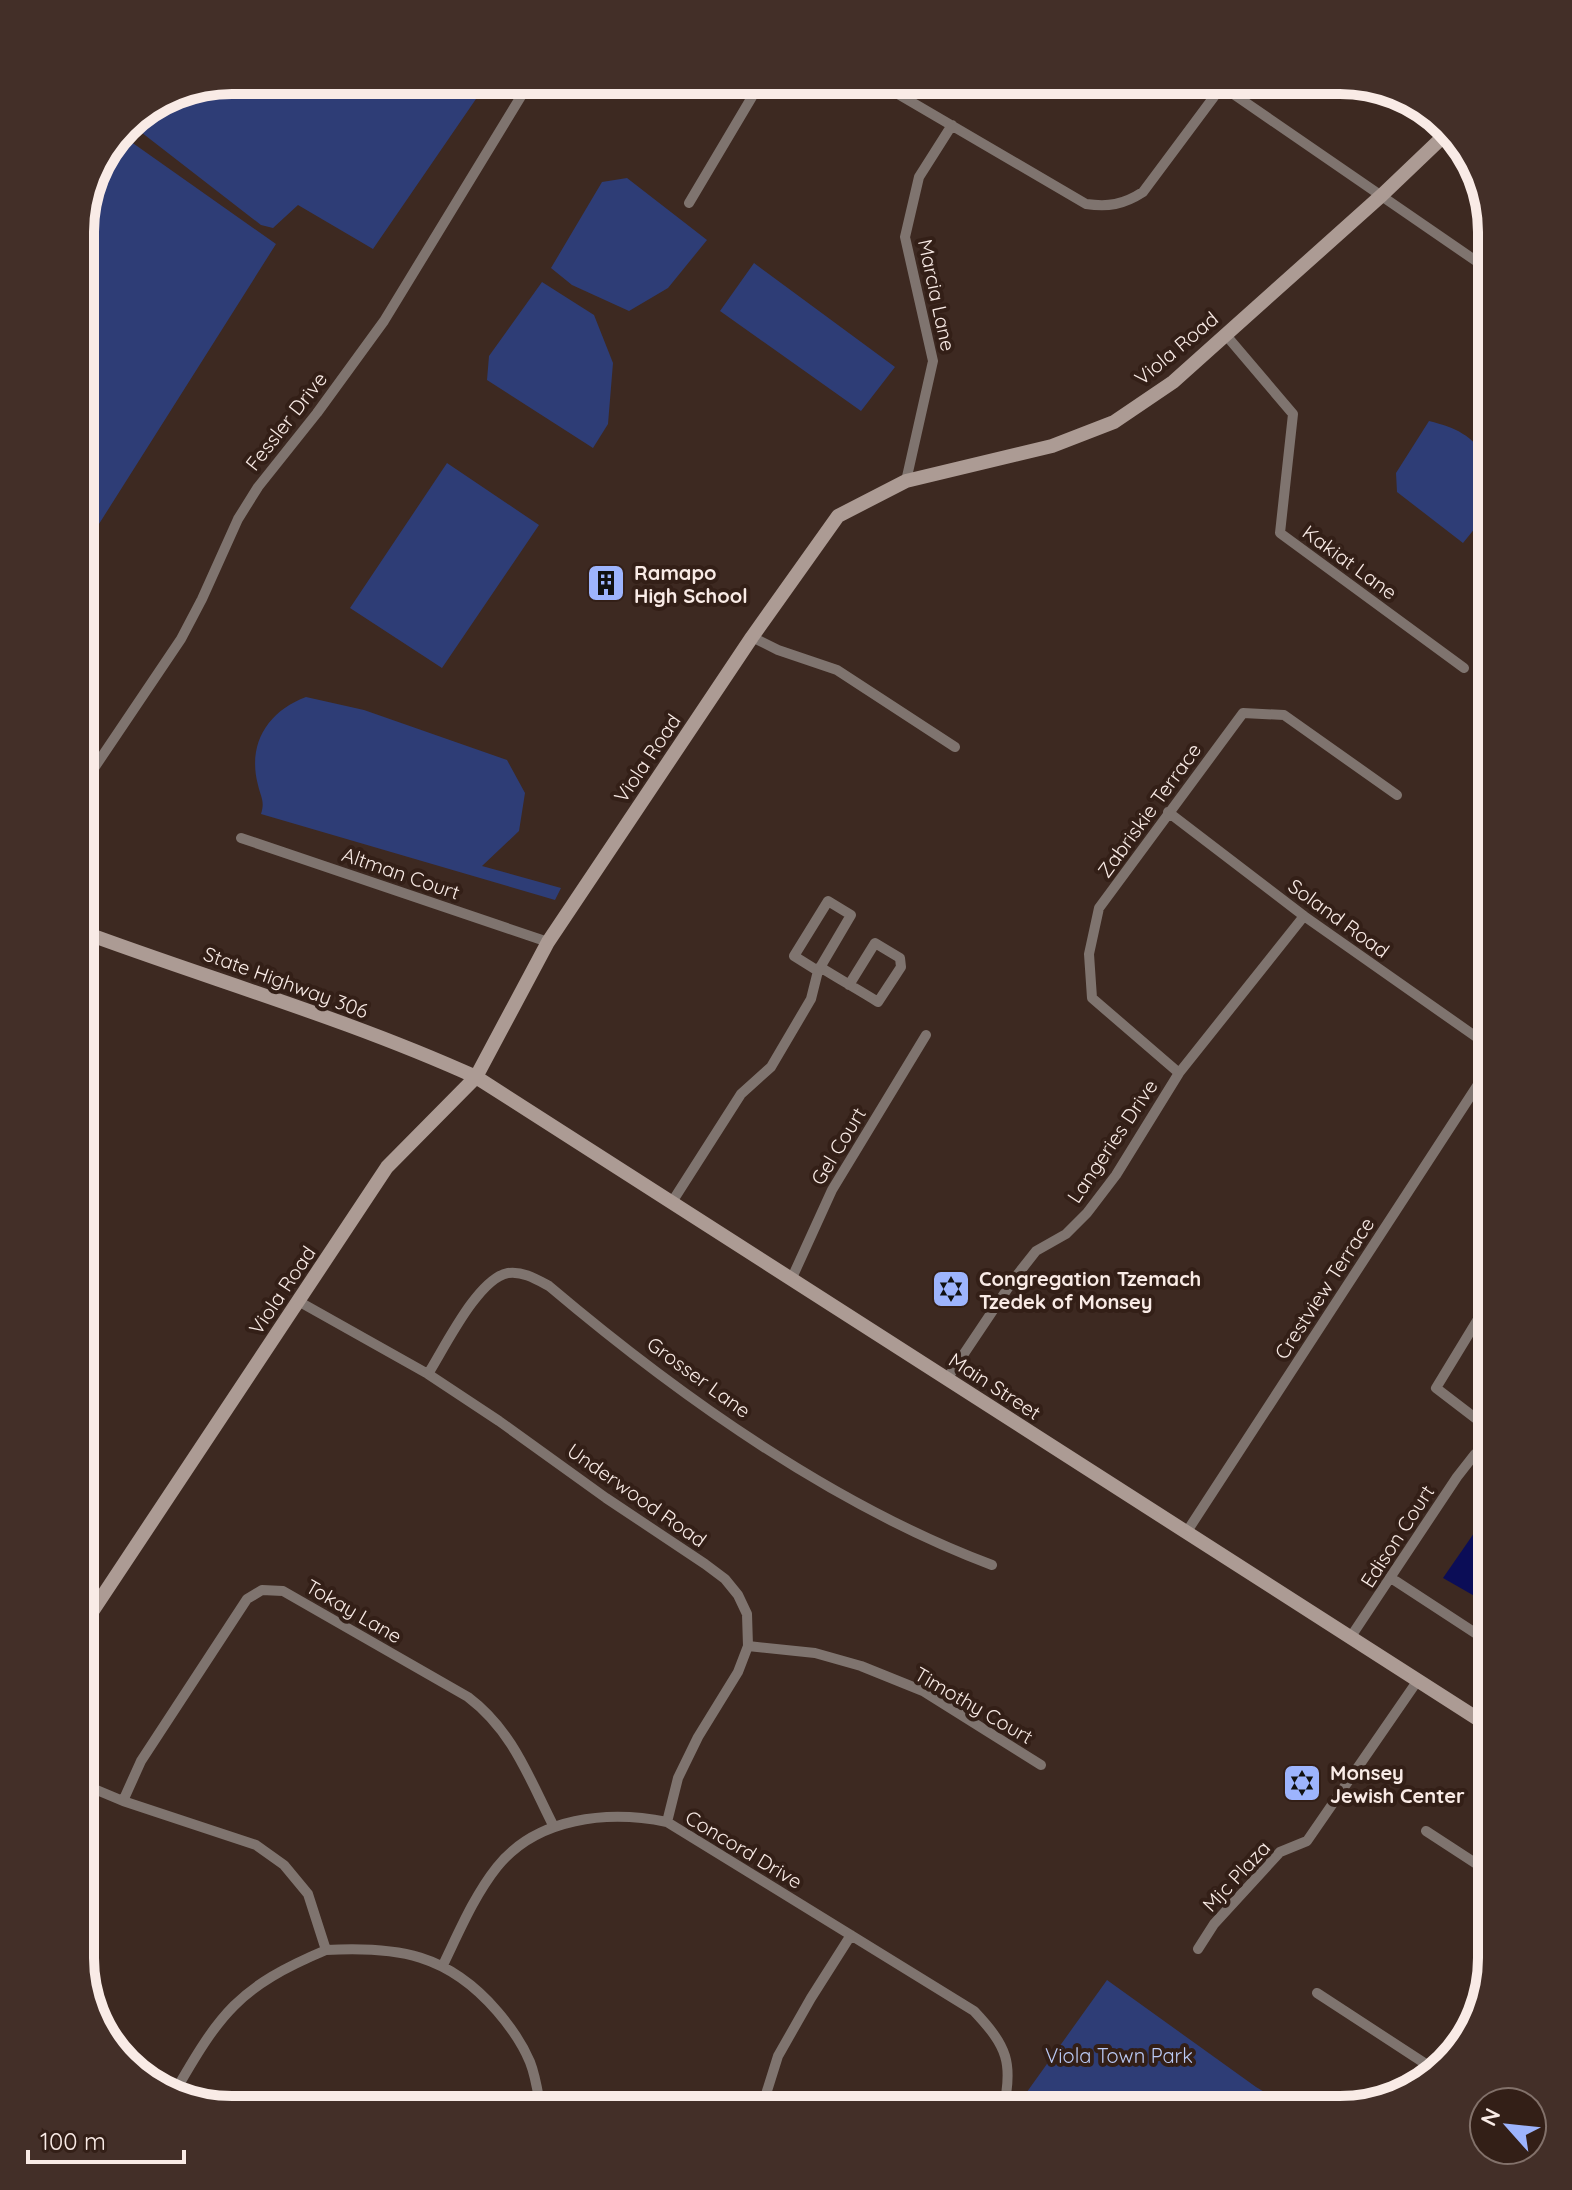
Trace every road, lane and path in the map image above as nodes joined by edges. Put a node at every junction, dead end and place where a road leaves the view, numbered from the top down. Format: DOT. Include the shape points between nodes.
graph roads {
  1 [pos="522,94"];
  2 [pos="754,94"];
  3 [pos="898,94"];
  4 [pos="1210,94"];
  5 [pos="1233,94"];
  6 [pos="952,125"];
  7 [pos="1441,138"];
  8 [pos="1382,195"];
  9 [pos="689,203"];
  10 [pos="1478,262"];
  11 [pos="1225,334"];
  12 [pos="906,481"];
  13 [pos="752,637"];
  14 [pos="1464,668"];
  15 [pos="955,747"];
  16 [pos="94,768"];
  17 [pos="1397,795"];
  18 [pos="1168,812"];
  19 [pos="241,838"];
  20 [pos="1304,916"];
  21 [pos="94,936"];
  22 [pos="548,942"];
  23 [pos="819,969"];
  24 [pos="849,985"];
  25 [pos="926,1035"];
  26 [pos="1478,1038"];
  27 [pos="1179,1073"];
  28 [pos="476,1077"];
  29 [pos="1478,1085"];
  30 [pos="672,1202"];
  31 [pos="791,1280"];
  32 [pos="298,1301"];
  33 [pos="1478,1319"];
  34 [pos="428,1374"];
  35 [pos="947,1379"];
  36 [pos="1478,1418"];
  37 [pos="1478,1461"];
  38 [pos="1186,1533"];
  39 [pos="992,1565"];
  40 [pos="1391,1578"];
  41 [pos="94,1609"];
  42 [pos="1478,1635"];
  43 [pos="1350,1638"];
  44 [pos="748,1646"];
  45 [pos="1418,1680"];
  46 [pos="1478,1719"];
  47 [pos="1041,1765"];
  48 [pos="94,1789"];
  49 [pos="123,1801"];
  50 [pos="667,1822"];
  51 [pos="554,1827"];
  52 [pos="1426,1831"];
  53 [pos="1478,1865"];
  54 [pos="851,1935"];
  55 [pos="1198,1949"];
  56 [pos="326,1950"];
  57 [pos="443,1965"];
  58 [pos="1317,1993"];
  59 [pos="1427,2065"];
  60 [pos="179,2085"];
  61 [pos="538,2096"];
  62 [pos="765,2096"];
  63 [pos="1006,2096"];
  1 -- 16 [label="street, Fessler Drive" via="384,321 258,487 181,639"];
  2 -- 9 [label="street"];
  3 -- 6 [label="street"];
  4 -- 6 [label="street" via="1143,192 1106,207 1086,204"];
  5 -- 8 [label="street"];
  6 -- 12 [label="street, Marcia Lane" via="919,177 905,237 933,361"];
  7 -- 8 [label="street, Viola Road"];
  8 -- 10 [label="street"];
  8 -- 11 [label="street, Viola Road"];
  11 -- 12 [label="street, Viola Road" via="1173,382 1114,422 1052,446"];
  11 -- 14 [label="street, Kakiat Lane" via="1293,414 1280,533"];
  12 -- 13 [label="street, Viola Road" via="838,516"];
  13 -- 15 [label="street" via="837,670"];
  13 -- 22 [label="street, Viola Road"];
  17 -- 18 [label="street, Zabriskie Terrace" via="1284,715 1243,713"];
  18 -- 20 [label="street, Soland Road"];
  18 -- 27 [label="street, Zabriskie Terrace" via="1099,908 1089,954 1092,998"];
  19 -- 22 [label="street, Altman Court"];
  20 -- 26 [label="street, Soland Road"];
  20 -- 27 [label="street, Langeries Drive"];
  21 -- 28 [label="street, State Highway 306" via="266,995"];
  22 -- 28 [label="street, Viola Road"];
  23 -- 23 [label="street" via="794,956 828,901 851,915"];
  23 -- 24 [label="street"];
  23 -- 30 [label="street" via="811,999 771,1067 741,1094"];
  24 -- 24 [label="street" via="878,1002 901,967 900,958 875,943"];
  25 -- 31 [label="street, Gel Court" via="832,1190"];
  27 -- 35 [label="street, Langeries Drive" via="1095,1204 1066,1234 1036,1251"];
  28 -- 30 [label="street, Main Street"];
  28 -- 32 [label="street, Viola Road" via="387,1167"];
  29 -- 38 [label="street, Crestview Terrace"];
  30 -- 31 [label="street, Main Street"];
  31 -- 35 [label="street, Main Street"];
  32 -- 34 [label="street, Underwood Road"];
  32 -- 41 [label="street, Viola Road"];
  33 -- 36 [label="street" via="1436,1388"];
  34 -- 39 [label="street, Grosser Lane" via="493,1279 508,1273 529,1275 671,1382 819,1480"];
  34 -- 44 [label="street, Underwood Road" via="725,1579 747,1614"];
  35 -- 38 [label="street, Main Street"];
  37 -- 40 [label="street, Edison Court" via="1457,1477"];
  38 -- 43 [label="street, Main Street"];
  40 -- 42 [label="street"];
  40 -- 43 [label="street, Edison Court"];
  43 -- 45 [label="street, Main Street"];
  44 -- 47 [label="street, Timothy Court" via="815,1653 911,1686"];
  44 -- 50 [label="street" via="678,1778"];
  45 -- 46 [label="street, Main Street"];
  45 -- 55 [label="street, Mjc Plaza" via="1307,1841 1280,1852"];
  48 -- 49 [label="street"];
  49 -- 51 [label="street, Tokay Lane" via="141,1761 247,1599 262,1590 283,1591 490,1714 509,1738"];
  49 -- 56 [label="street" via="256,1845 275,1858 308,1894"];
  50 -- 51 [label="street, Concord Drive" via="602,1817"];
  50 -- 54 [label="street, Concord Drive"];
  51 -- 57 [label="street, Concord Drive" via="520,1845 497,1867"];
  52 -- 53 [label="street"];
  54 -- 62 [label="street" via="778,2056"];
  54 -- 63 [label="street, Concord Drive" via="974,2011 1004,2050 1010,2080"];
  56 -- 57 [label="street" via="402,1952"];
  56 -- 60 [label="street" via="255,1985 229,2008"];
  57 -- 61 [label="street" via="480,1990 512,2028 531,2063"];
  58 -- 59 [label="street"];
}
